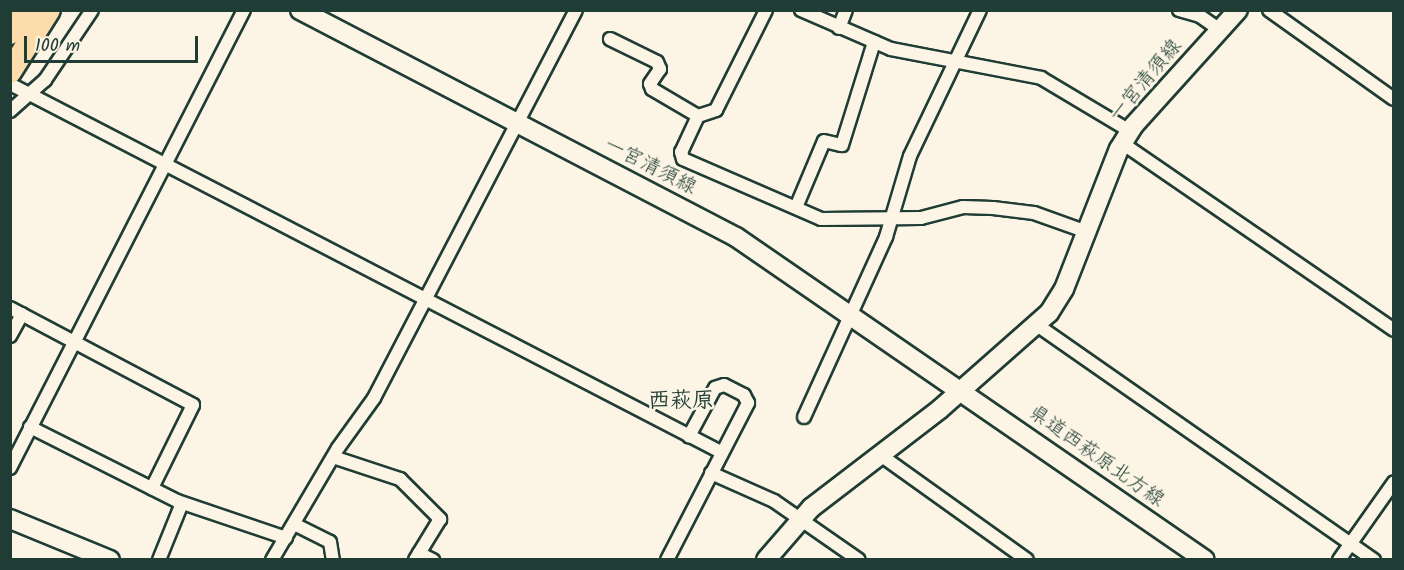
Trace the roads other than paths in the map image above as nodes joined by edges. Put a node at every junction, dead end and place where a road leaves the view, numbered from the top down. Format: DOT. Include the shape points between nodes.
graph roads {
  1 [pos="25,10"];
  2 [pos="49,10"];
  3 [pos="92,10"];
  4 [pos="244,10"];
  5 [pos="300,10"];
  6 [pos="576,10"];
  7 [pos="766,10"];
  8 [pos="801,10"];
  9 [pos="846,10"];
  10 [pos="980,10"];
  11 [pos="1179,10"];
  12 [pos="1238,10"];
  13 [pos="1269,10"];
  14 [pos="838,28"];
  15 [pos="1220,30"];
  16 [pos="10,33"];
  17 [pos="610,39"];
  18 [pos="874,42"];
  19 [pos="956,62"];
  20 [pos="10,72"];
  21 [pos="10,84"];
  22 [pos="29,94"];
  23 [pos="1394,99"];
  24 [pos="10,111"];
  25 [pos="698,117"];
  26 [pos="518,124"];
  27 [pos="1126,137"];
  28 [pos="165,164"];
  29 [pos="797,205"];
  30 [pos="893,218"];
  31 [pos="1087,232"];
  32 [pos="426,300"];
  33 [pos="10,308"];
  34 [pos="22,314"];
  35 [pos="852,314"];
  36 [pos="1037,325"];
  37 [pos="1394,330"];
  38 [pos="10,336"];
  39 [pos="74,340"];
  40 [pos="962,391"];
  41 [pos="804,417"];
  42 [pos="30,427"];
  43 [pos="689,436"];
  44 [pos="721,452"];
  45 [pos="882,456"];
  46 [pos="333,457"];
  47 [pos="10,468"];
  48 [pos="711,473"];
  49 [pos="1394,482"];
  50 [pos="152,488"];
  51 [pos="182,503"];
  52 [pos="801,518"];
  53 [pos="10,519"];
  54 [pos="294,524"];
  55 [pos="285,538"];
  56 [pos="1351,543"];
  57 [pos="417,556"];
  58 [pos="110,560"];
  59 [pos="159,560"];
  60 [pos="272,560"];
  61 [pos="333,560"];
  62 [pos="433,560"];
  63 [pos="667,560"];
  64 [pos="766,560"];
  65 [pos="859,560"];
  66 [pos="1027,560"];
  67 [pos="1205,560"];
  68 [pos="1339,560"];
  69 [pos="1374,560"];
  1 -- 16 [label="highway"];
  2 -- 20 [label="highway"];
  3 -- 22 [label="street" via="45,80"];
  4 -- 28 [label="street"];
  5 -- 26 [label="main road, 一宮清須線"];
  6 -- 26 [label="street"];
  7 -- 25 [label="street" via="716,110"];
  8 -- 14 [label="street"];
  9 -- 14 [label="street"];
  10 -- 19 [label="street"];
  11 -- 15 [label="street" via="1200,16"];
  12 -- 15 [label="main road, 一宮清須線"];
  13 -- 23 [label="street"];
  14 -- 18 [label="street"];
  15 -- 27 [label="main road, 一宮清須線"];
  17 -- 25 [label="street" via="657,62 660,69 650,84 652,89"];
  18 -- 19 [label="street"];
  18 -- 29 [label="street" via="842,144 824,141"];
  19 -- 27 [label="street" via="1057,83"];
  19 -- 30 [label="street" via="910,156"];
  21 -- 22 [label="street"];
  22 -- 24 [label="street"];
  22 -- 28 [label="street"];
  25 -- 29 [label="street" via="681,152 683,159"];
  26 -- 32 [label="street"];
  26 -- 35 [label="main road, 一宮清須線" via="735,237"];
  27 -- 31 [label="main road, 一宮清須線"];
  27 -- 37 [label="street"];
  28 -- 32 [label="street"];
  28 -- 39 [label="street"];
  29 -- 30 [label="street" via="830,221"];
  30 -- 31 [label="street" via="921,218 963,207 993,208 1034,213"];
  30 -- 35 [label="street"];
  31 -- 36 [label="main road, 一宮清須線" via="1064,289"];
  32 -- 43 [label="street"];
  32 -- 46 [label="street" via="374,398"];
  33 -- 34 [label="street"];
  34 -- 38 [label="street"];
  34 -- 39 [label="street"];
  35 -- 40 [label="main road, 一宮清須線"];
  35 -- 41 [label="street"];
  36 -- 40 [label="main road, 一宮清須線"];
  36 -- 56 [label="street"];
  39 -- 42 [label="street"];
  39 -- 50 [label="street" via="193,405"];
  40 -- 45 [label="main road, 一宮清須線"];
  40 -- 67 [label="main road, 県道西萩原北方線"];
  42 -- 47 [label="street"];
  42 -- 50 [label="street"];
  43 -- 44 [label="street"];
  43 -- 44 [label="street" via="715,388 724,385 744,395 748,403"];
  44 -- 48 [label="street"];
  45 -- 52 [label="main road, 一宮清須線"];
  45 -- 66 [label="street"];
  46 -- 54 [label="street"];
  46 -- 57 [label="street" via="400,479 440,519"];
  48 -- 52 [label="street" via="748,487"];
  48 -- 63 [label="street"];
  49 -- 56 [label="street"];
  50 -- 51 [label="street"];
  51 -- 55 [label="street"];
  51 -- 59 [label="street"];
  52 -- 64 [label="main road, 一宮清須線"];
  52 -- 65 [label="street"];
  53 -- 58 [label="main road"];
  54 -- 55 [label="street"];
  54 -- 61 [label="street" via="330,542"];
  55 -- 60 [label="street"];
  56 -- 68 [label="street"];
  56 -- 69 [label="street"];
  57 -- 62 [label="street"];
}
